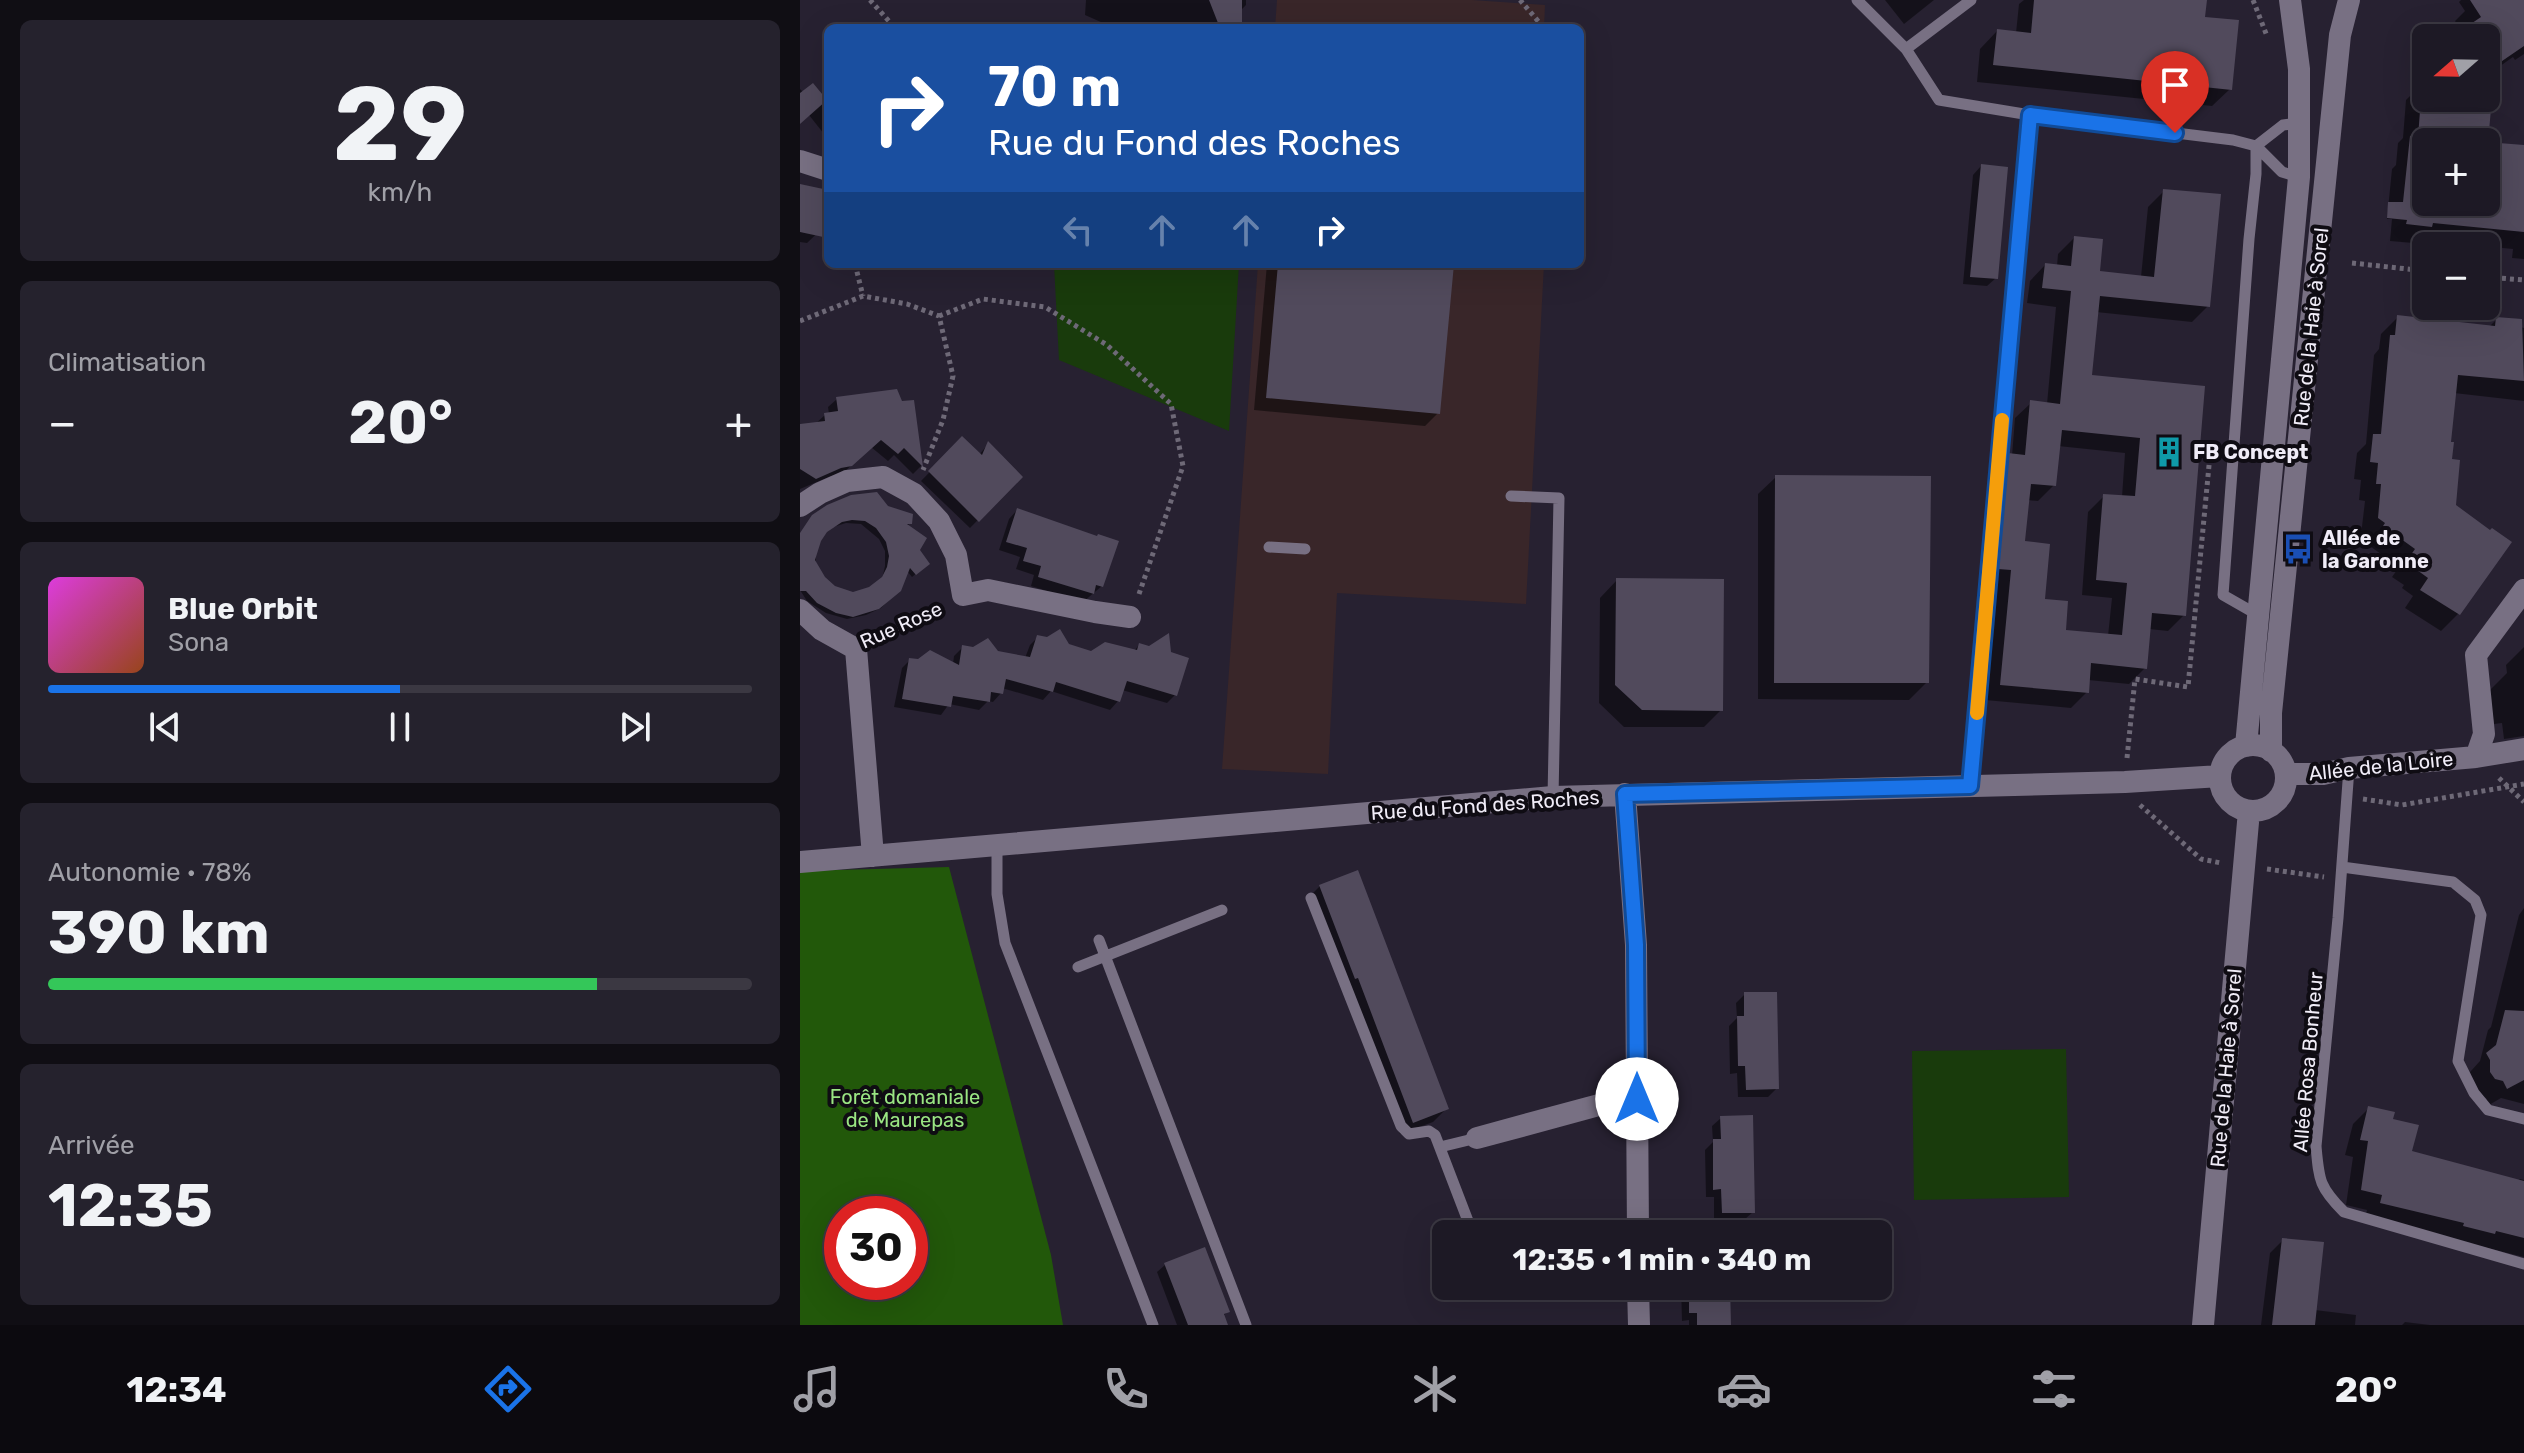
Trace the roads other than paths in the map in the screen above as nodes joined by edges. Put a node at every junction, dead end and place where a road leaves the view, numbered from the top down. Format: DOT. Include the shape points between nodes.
graph roads {
  1 [pos="1857,0"];
  2 [pos="1971,0"];
  3 [pos="2290,0"];
  4 [pos="2349,0"];
  5 [pos="1906,49"];
  6 [pos="2030,115"];
  7 [pos="2300,123"];
  8 [pos="2256,146"];
  9 [pos="800,161"];
  10 [pos="824,169"];
  11 [pos="2299,177"];
  12 [pos="1511,496"];
  13 [pos="800,506"];
  14 [pos="1269,547"];
  15 [pos="1305,549"];
  16 [pos="2524,590"];
  17 [pos="800,610"];
  18 [pos="2259,616"];
  19 [pos="1130,617"];
  20 [pos="2246,746"];
  21 [pos="2524,749"];
  22 [pos="2271,751"];
  23 [pos="2476,757"];
  24 [pos="2349,768"];
  25 [pos="2286,774"];
  26 [pos="2220,776"];
  27 [pos="1970,786"];
  28 [pos="1625,794"];
  29 [pos="1553,797"];
  30 [pos="2249,811"];
  31 [pos="997,845"];
  32 [pos="873,856"];
  33 [pos="800,862"];
  34 [pos="2342,867"];
  35 [pos="1311,898"];
  36 [pos="1222,910"];
  37 [pos="1099,940"];
  38 [pos="1105,956"];
  39 [pos="1078,967"];
  40 [pos="1637,1099"];
  41 [pos="2524,1119"];
  42 [pos="1477,1138"];
  43 [pos="1440,1147"];
  44 [pos="1468,1220"];
  45 [pos="1638,1220"];
  46 [pos="2524,1264"];
  47 [pos="1638,1300"];
  48 [pos="1153,1325"];
  49 [pos="1246,1325"];
  50 [pos="1639,1325"];
  51 [pos="2203,1325"];
  1 -- 5 [label="lane"];
  2 -- 5 [label="lane"];
  3 -- 7 [label="street, Rue de la Haie à Sorel"];
  4 -- 22 [label="street, Rue de la Haie à Sorel" via="2340,35"];
  5 -- 6 [label="lane" via="1939,100"];
  6 -- 8 [label="lane"];
  6 -- 27 [label="lane"];
  7 -- 8 [label="lane" via="2283,125"];
  7 -- 11 [label="street, Rue de la Haie à Sorel"];
  8 -- 11 [label="lane" via="2282,172"];
  8 -- 18 [label="lane" via="2223,595"];
  9 -- 10 [label="street"];
  11 -- 18 [label="street, Rue de la Haie à Sorel"];
  12 -- 29 [label="lane" via="1559,498"];
  13 -- 19 [label="street, Rue Rose" via="847,481 883,477 914,494 939,521 956,555 963,595 988,590"];
  14 -- 15 [label="lane"];
  16 -- 23 [label="street, Allée de la Loire" via="2476,655 2484,734"];
  17 -- 32 [label="street, Rue Rose" via="856,649"];
  18 -- 20 [label="street, Rue de la Haie à Sorel"];
  20 -- 22 [label="street"];
  20 -- 26 [label="street" via="2227,758"];
  21 -- 23 [label="street, Allée de la Loire"];
  22 -- 25 [label="street"];
  23 -- 24 [label="street, Allée de la Loire"];
  24 -- 25 [label="street, Allée de la Loire"];
  24 -- 34 [label="lane, Allée Rosa Bonheur"];
  25 -- 30 [label="street" via="2280,799 2261,811"];
  26 -- 27 [label="street, Rue du Fond des Roches"];
  26 -- 30 [label="street" via="2226,798"];
  27 -- 28 [label="street, Rue du Fond des Roches"];
  28 -- 29 [label="street, Rue du Fond des Roches"];
  28 -- 40 [label="street" via="1636,945"];
  29 -- 31 [label="street, Rue du Fond des Roches"];
  30 -- 51 [label="street, Rue de la Haie à Sorel"];
  31 -- 32 [label="street, Rue du Fond des Roches"];
  31 -- 48 [label="lane" via="1005,943"];
  32 -- 33 [label="street, Rue du Fond des Roches"];
  34 -- 41 [label="lane" via="2453,882 2475,900 2481,915 2458,1061 2488,1110"];
  34 -- 46 [label="lane, Allée Rosa Bonheur" via="2316,1146 2326,1194 2344,1212"];
  35 -- 43 [label="lane" via="1401,1126 1409,1134 1429,1131"];
  36 -- 38 [label="lane"];
  37 -- 38 [label="lane"];
  38 -- 39 [label="lane"];
  38 -- 49 [label="lane"];
  40 -- 42 [label="street"];
  40 -- 45 [label="street"];
  42 -- 43 [label="lane"];
  43 -- 44 [label="lane"];
  47 -- 50 [label="street"];
}
